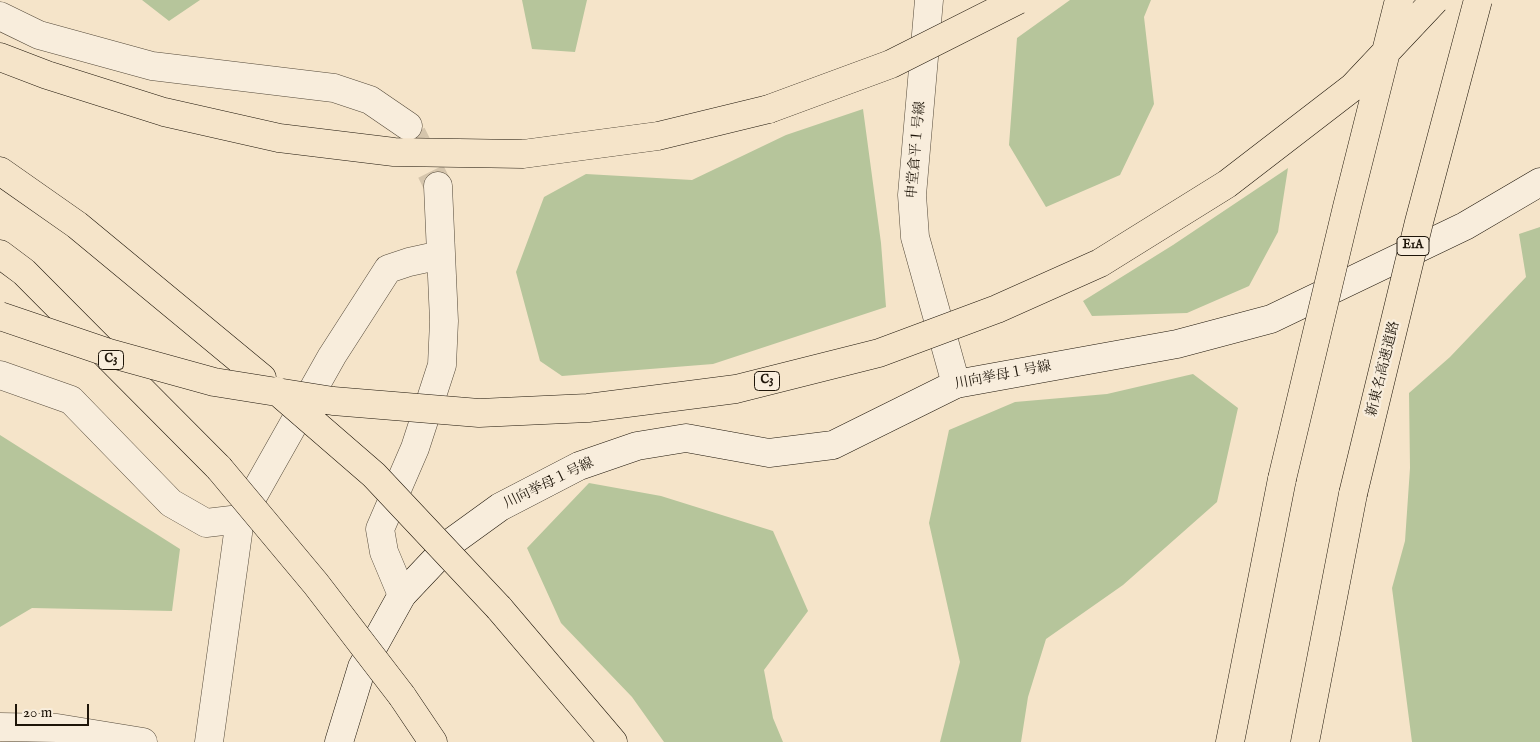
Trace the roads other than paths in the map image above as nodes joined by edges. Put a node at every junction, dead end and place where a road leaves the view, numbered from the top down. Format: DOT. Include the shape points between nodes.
graph roads {
  1 [pos="929,0"];
  2 [pos="1018,0"];
  3 [pos="1399,0"];
  4 [pos="1435,0"];
  5 [pos="1478,0"];
  6 [pos="0,16"];
  7 [pos="0,57"];
  8 [pos="408,126"];
  9 [pos="0,171"];
  10 [pos="1540,182"];
  11 [pos="438,186"];
  12 [pos="0,254"];
  13 [pos="442,255"];
  14 [pos="0,316"];
  15 [pos="0,375"];
  16 [pos="956,384"];
  17 [pos="240,519"];
  18 [pos="402,594"];
  19 [pos="0,726"];
  20 [pos="143,742"];
  21 [pos="209,742"];
  22 [pos="339,742"];
  23 [pos="433,742"];
  24 [pos="613,742"];
  25 [pos="1230,742"];
  26 [pos="1305,742"];
  1 -- 16 [label="street, 申堂倉平１号線" via="912,195 915,237"];
  2 -- 7 [label="highway, bridge" via="891,64 769,109 658,136 523,154 394,152 279,138 164,112 47,76"];
  3 -- 25 [label="highway, bridge" via="1282,479"];
  4 -- 14 [label="highway, C3, bridge" via="1353,87 1227,184 1100,263 997,309 879,353 736,389 588,408 479,413 333,401 214,382 109,353"];
  5 -- 26 [label="highway, 新東名高速道路 / E1A, bridge" via="1419,222 1353,494"];
  6 -- 8 [label="street" via="39,35 152,66 334,88 370,100"];
  9 -- 24 [label="highway, bridge" via="76,225 374,475 499,608"];
  10 -- 16 [label="street, 川向挙母１号線" via="1465,226 1271,319 1177,344"];
  11 -- 13 [label="street"];
  12 -- 23 [label="highway, C3, bridge" via="24,272 219,468 316,584"];
  13 -- 17 [label="street" via="388,269 332,356"];
  13 -- 18 [label="street" via="442,365 414,448 380,529 384,552"];
  15 -- 17 [label="street" via="71,400 171,503 206,523"];
  16 -- 18 [label="street, 川向挙母１号線" via="833,445 769,454 686,438 636,446 579,466 500,507 453,541"];
  17 -- 21 [label="street"];
  18 -- 22 [label="street, 川向挙母１号線" via="362,667"];
  19 -- 20 [label="street" via="57,728"];
}
